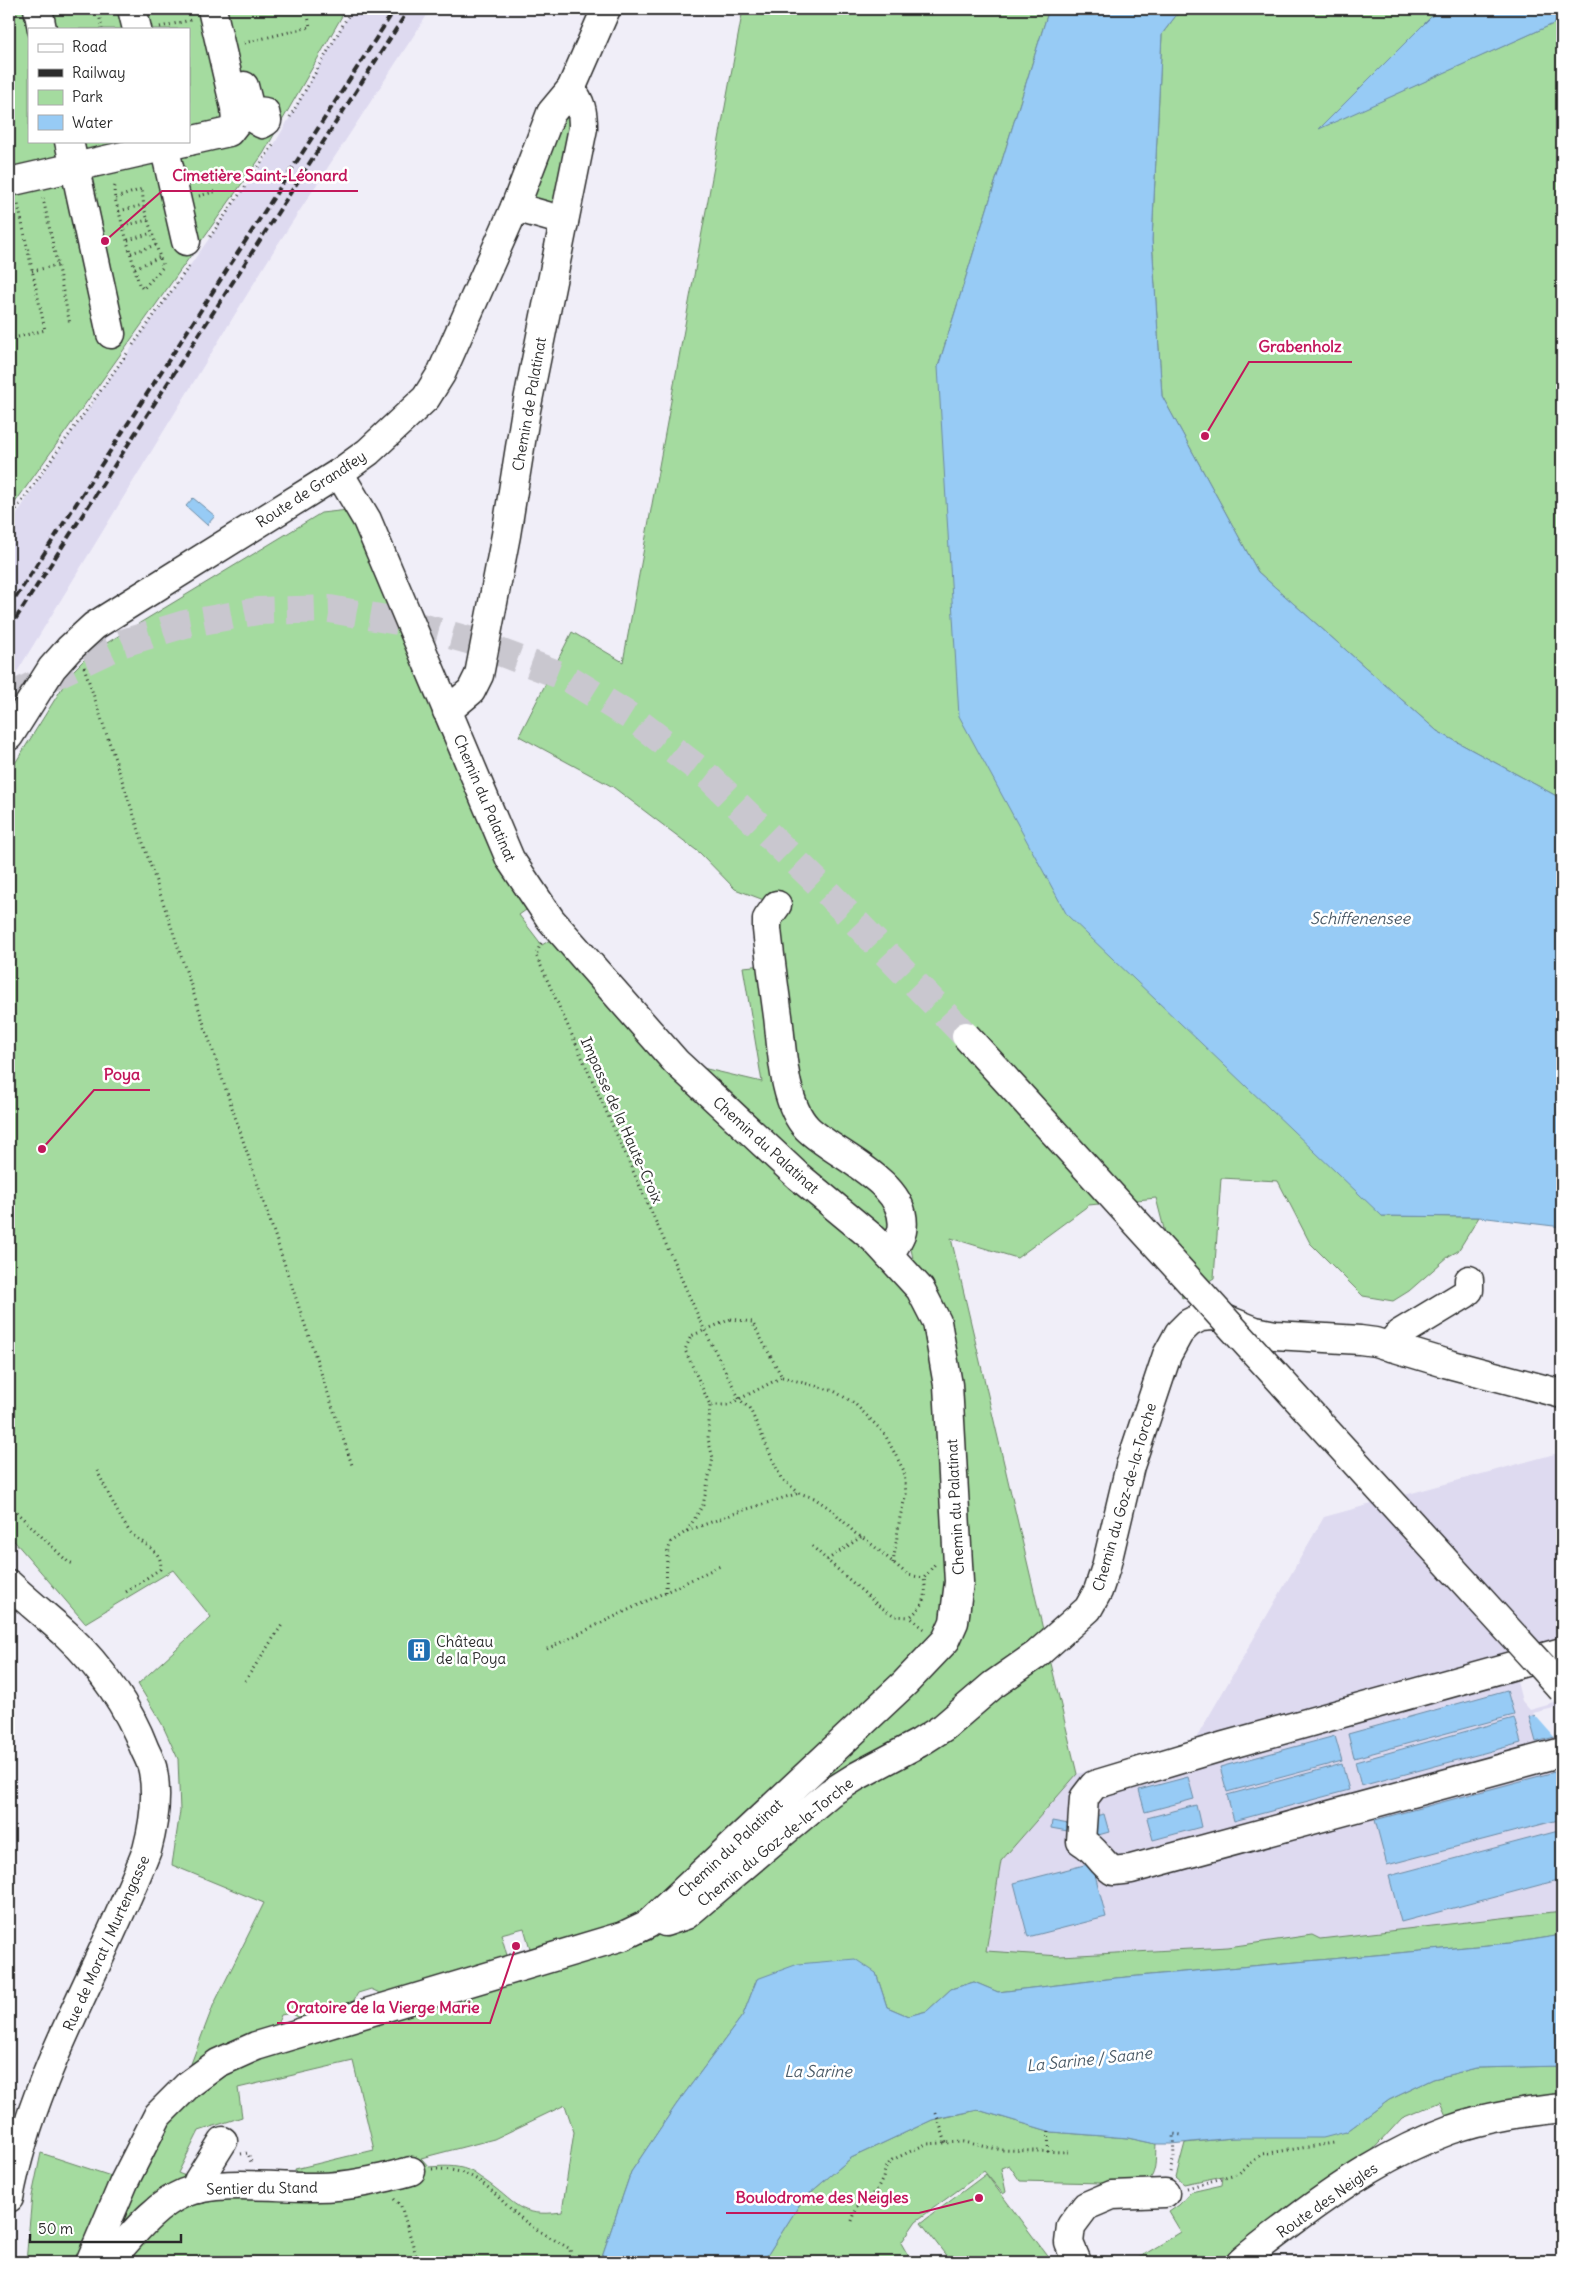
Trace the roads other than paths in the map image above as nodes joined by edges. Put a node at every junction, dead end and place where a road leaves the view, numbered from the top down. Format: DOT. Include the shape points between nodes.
graph roads {
  1 [pos="38,9"];
  2 [pos="132,9"];
  3 [pos="606,9"];
  4 [pos="217,11"];
  5 [pos="42,28"];
  6 [pos="137,28"];
  7 [pos="571,89"];
  8 [pos="250,110"];
  9 [pos="190,140"];
  10 [pos="176,143"];
  11 [pos="72,154"];
  12 [pos="13,193"];
  13 [pos="515,207"];
  14 [pos="564,221"];
  15 [pos="186,241"];
  16 [pos="111,334"];
  17 [pos="339,474"];
  18 [pos="447,711"];
  19 [pos="9,736"];
  20 [pos="778,905"];
  21 [pos="966,1036"];
  22 [pos="889,1255"];
  23 [pos="1469,1280"];
  24 [pos="1390,1347"];
  25 [pos="1562,1394"];
  26 [pos="9,1584"];
  27 [pos="1562,1652"];
  28 [pos="1562,1689"];
  29 [pos="1562,1752"];
  30 [pos="648,1924"];
  31 [pos="1562,2108"];
  32 [pos="223,2141"];
  33 [pos="411,2171"];
  34 [pos="199,2189"];
  35 [pos="1165,2193"];
  36 [pos="9,2198"];
  37 [pos="90,2262"];
  38 [pos="108,2262"];
  39 [pos="1077,2262"];
  40 [pos="1241,2262"];
  1 -- 5 [label="street"];
  2 -- 6 [label="street"];
  3 -- 7 [label="street, Route de Grandfey"];
  4 -- 8 [label="street" via="235,46"];
  4 -- 9 [label="street" via="236,124 229,132"];
  7 -- 13 [label="street, Route de Grandfey" via="551,113"];
  7 -- 14 [label="street, Chemin de Palatinat" via="582,110 582,128"];
  10 -- 11 [label="street" via="117,158"];
  10 -- 15 [label="street"];
  11 -- 12 [label="street"];
  11 -- 16 [label="street"];
  13 -- 14 [label="street"];
  13 -- 17 [label="street, Route de Grandfey" via="441,374 430,391 368,452"];
  14 -- 18 [label="street, Chemin de Palatinat" via="526,410 479,675 471,690"];
  17 -- 18 [label="street, Chemin du Palatinat" via="367,520"];
  17 -- 19 [label="street, Route de Grandfey" via="94,626 52,668"];
  18 -- 22 [label="street, Chemin du Palatinat" via="510,859 551,920 676,1062 798,1176"];
  20 -- 22 [label="street" via="767,919 767,929 785,1076 791,1100 806,1127 895,1196 902,1211 902,1232"];
  21 -- 28 [label="street, bridge"];
  22 -- 30 [label="street, Chemin du Palatinat" via="920,1289 937,1322 948,1384 959,1582 954,1622 946,1640 905,1683"];
  23 -- 24 [label="street" via="1466,1294 1400,1334"];
  24 -- 25 [label="street, Chemin du Goz-de-la-Torche"];
  24 -- 30 [label="street, Chemin du Goz-de-la-Torche" via="1360,1340 1275,1335 1212,1316 1201,1316 1189,1322 1178,1333 1167,1355 1130,1466 1106,1567 1088,1609 1036,1655 993,1685 944,1727 830,1794 686,1915"];
  26 -- 36 [label="street, Rue de Morat / Murtengasse" via="66,1634 113,1689 135,1727 153,1770 156,1799 154,1825 147,1850 40,2090 24,2136"];
  27 -- 29 [label="street" via="1094,1785 1084,1798 1081,1841 1094,1848 1101,1862 1113,1870 1131,1868"];
  30 -- 37 [label="street, Chemin du Palatinat" via="623,1936 256,2046 218,2063 188,2085 158,2115 124,2182"];
  31 -- 40 [label="street, Route des Neigles" via="1482,2121 1405,2149 1326,2197"];
  32 -- 34 [label="street" via="198,2181"];
  33 -- 34 [label="street, Sentier du Stand" via="364,2183 319,2187 228,2186"];
  34 -- 38 [label="street, Sentier du Stand" via="165,2204"];
  35 -- 39 [label="street" via="1112,2195 1086,2206 1071,2226 1069,2243"];
}
